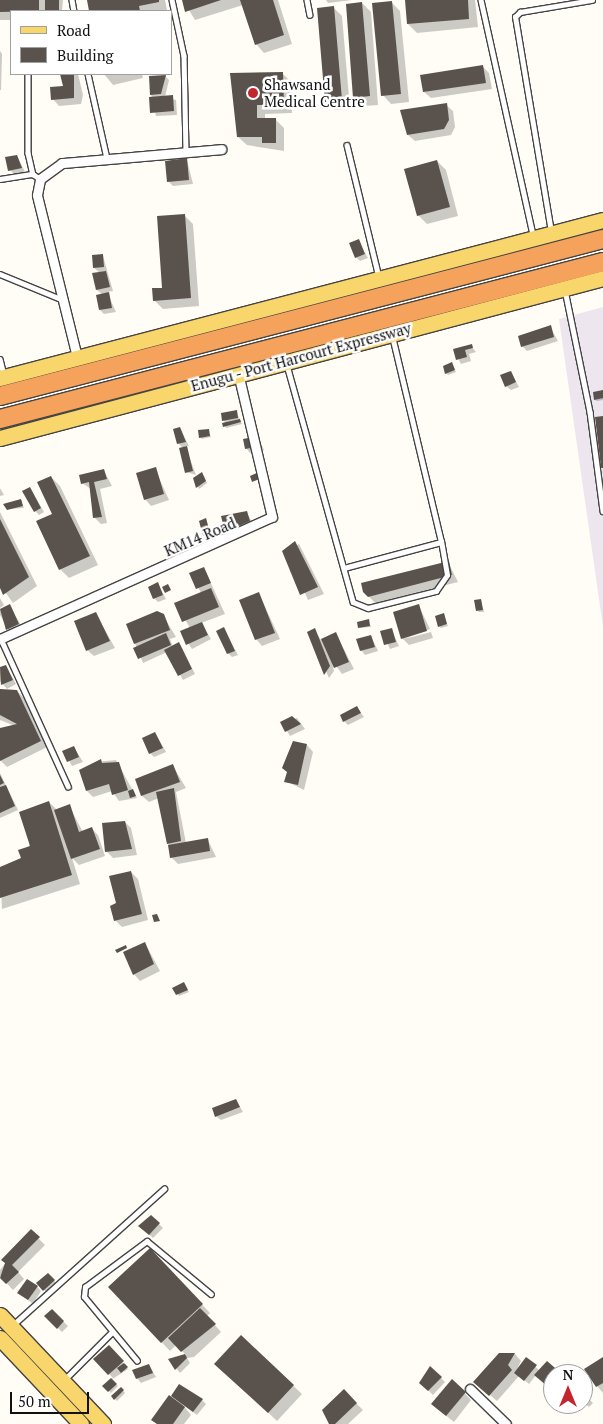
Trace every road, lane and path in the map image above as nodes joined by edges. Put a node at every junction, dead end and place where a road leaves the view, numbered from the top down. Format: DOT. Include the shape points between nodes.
graph roads {
  1 [pos="172,0"];
  2 [pos="307,0"];
  3 [pos="481,0"];
  4 [pos="592,0"];
  5 [pos="310,15"];
  6 [pos="28,75"];
  7 [pos="88,75"];
  8 [pos="347,145"];
  9 [pos="221,149"];
  10 [pos="186,152"];
  11 [pos="106,158"];
  12 [pos="36,176"];
  13 [pos="0,179"];
  14 [pos="603,220"];
  15 [pos="551,234"];
  16 [pos="534,238"];
  17 [pos="603,239"];
  18 [pos="603,262"];
  19 [pos="0,274"];
  20 [pos="379,278"];
  21 [pos="603,278"];
  22 [pos="565,288"];
  23 [pos="62,299"];
  24 [pos="391,334"];
  25 [pos="77,357"];
  26 [pos="0,359"];
  27 [pos="286,361"];
  28 [pos="238,373"];
  29 [pos="2,377"];
  30 [pos="0,396"];
  31 [pos="0,419"];
  32 [pos="0,438"];
  33 [pos="603,511"];
  34 [pos="441,542"];
  35 [pos="344,568"];
  36 [pos="0,637"];
  37 [pos="68,786"];
  38 [pos="164,1189"];
  39 [pos="211,1294"];
  40 [pos="0,1315"];
  41 [pos="11,1327"];
  42 [pos="111,1333"];
  43 [pos="0,1338"];
  44 [pos="137,1361"];
  45 [pos="62,1381"];
  46 [pos="470,1389"];
  47 [pos="81,1424"];
  48 [pos="103,1424"];
  49 [pos="506,1424"];
  1 -- 10 [label="lane" via="184,56"];
  2 -- 5 [label="lane"];
  3 -- 16 [label="lane"];
  4 -- 15 [label="lane" via="520,12 514,17"];
  6 -- 12 [label="lane" via="28,153"];
  7 -- 11 [label="lane"];
  8 -- 20 [label="lane"];
  9 -- 10 [label="street"];
  10 -- 11 [label="street"];
  11 -- 12 [label="street" via="62,163"];
  12 -- 13 [label="lane"];
  12 -- 23 [label="street" via="37,195"];
  14 -- 15 [label="main road"];
  15 -- 16 [label="main road"];
  16 -- 20 [label="main road"];
  17 -- 30 [label="highway"];
  18 -- 31 [label="highway, Enugu - Port Harcourt Expressway"];
  19 -- 23 [label="lane"];
  20 -- 25 [label="main road"];
  21 -- 22 [label="main road, Enugu - Port Harcourt Expressway"];
  22 -- 24 [label="main road, Enugu - Port Harcourt Expressway"];
  22 -- 33 [label="lane" via="590,412"];
  23 -- 25 [label="street"];
  24 -- 27 [label="main road, Enugu - Port Harcourt Expressway"];
  24 -- 34 [label="lane"];
  25 -- 29 [label="main road"];
  26 -- 29 [label="lane"];
  27 -- 28 [label="main road, Enugu - Port Harcourt Expressway"];
  27 -- 35 [label="lane"];
  28 -- 32 [label="main road, Enugu - Port Harcourt Expressway"];
  28 -- 36 [label="street, KM14 Road" via="272,517"];
  34 -- 35 [label="lane"];
  34 -- 35 [label="lane" via="447,575 436,591 359,607"];
  36 -- 37 [label="lane"];
  38 -- 41 [label="lane"];
  39 -- 42 [label="lane" via="155,1243 141,1242 82,1292"];
  40 -- 41 [label="main road"];
  41 -- 45 [label="main road"];
  42 -- 44 [label="lane"];
  42 -- 45 [label="lane"];
  43 -- 47 [label="main road"];
  45 -- 48 [label="main road"];
  46 -- 49 [label="street"];
}
